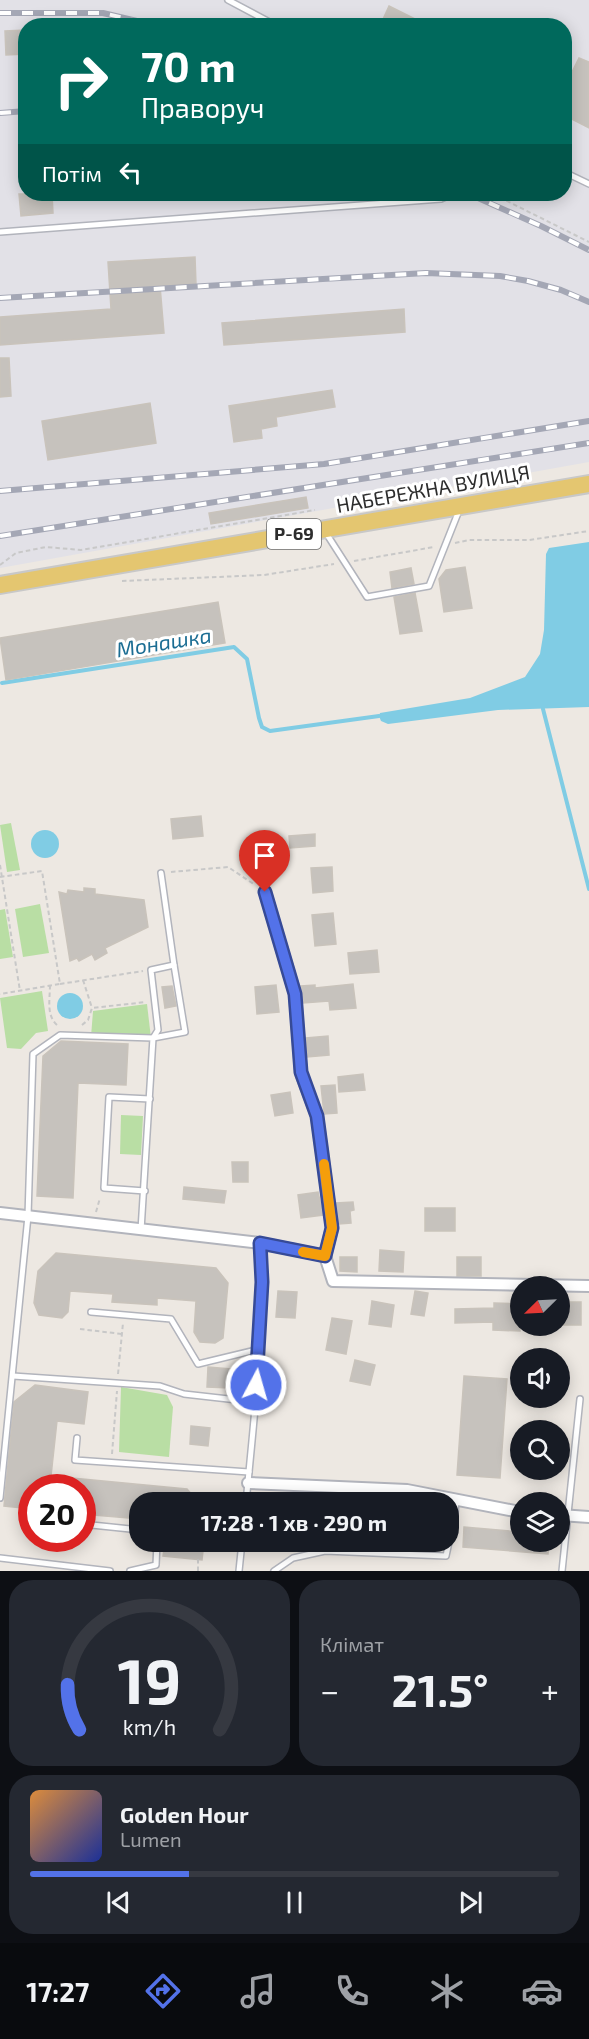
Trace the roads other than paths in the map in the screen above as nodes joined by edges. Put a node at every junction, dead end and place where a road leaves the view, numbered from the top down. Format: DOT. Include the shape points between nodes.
graph roads {
  1 [pos="228,0"];
  2 [pos="262,18"];
  3 [pos="572,175"];
  4 [pos="589,184"];
  5 [pos="414,201"];
  6 [pos="0,232"];
  7 [pos="589,484"];
  8 [pos="461,506"];
  9 [pos="323,530"];
  10 [pos="0,585"];
  11 [pos="161,873"];
  12 [pos="265,892"];
  13 [pos="174,965"];
  14 [pos="153,1038"];
  15 [pos="150,1099"];
  16 [pos="145,1191"];
  17 [pos="0,1213"];
  18 [pos="28,1216"];
  19 [pos="141,1230"];
  20 [pos="260,1243"];
  21 [pos="325,1256"];
  22 [pos="589,1286"];
  23 [pos="91,1312"];
  24 [pos="260,1349"];
  25 [pos="13,1376"];
  26 [pos="580,1400"];
  27 [pos="255,1402"];
  28 [pos="77,1438"];
  29 [pos="248,1477"];
  30 [pos="247,1492"];
  31 [pos="416,1492"];
  32 [pos="566,1492"];
  33 [pos="0,1498"];
  34 [pos="459,1501"];
  35 [pos="510,1510"];
  36 [pos="570,1516"];
  37 [pos="589,1517"];
  38 [pos="96,1525"];
  39 [pos="129,1529"];
  40 [pos="157,1552"];
  41 [pos="241,1552"];
  42 [pos="320,1552"];
  43 [pos="349,1552"];
  44 [pos="447,1552"];
  45 [pos="562,1552"];
  46 [pos="0,1558"];
  47 [pos="110,1571"];
  48 [pos="130,1571"];
  49 [pos="239,1571"];
  50 [pos="274,1571"];
  51 [pos="562,1571"];
  1 -- 2 [label="lane"];
  3 -- 4 [label="lane"];
  5 -- 6 [label="lane"];
  7 -- 8 [label="main road, НАБЕРЕЖНА ВУЛИЦЯ / Р-69"];
  8 -- 9 [label="main road, НАБЕРЕЖНА ВУЛИЦЯ / Р-69"];
  8 -- 9 [label="lane" via="429,586 367,597"];
  9 -- 10 [label="main road, НАБЕРЕЖНА ВУЛИЦЯ / Р-69"];
  11 -- 13 [label="lane"];
  12 -- 21 [label="street" via="295,994 301,1072 317,1116 332,1228"];
  13 -- 14 [label="lane" via="151,970 158,1030"];
  13 -- 14 [label="lane" via="185,1032"];
  14 -- 15 [label="lane"];
  14 -- 18 [label="lane" via="60,1035 33,1054"];
  15 -- 16 [label="lane"];
  15 -- 16 [label="lane" via="109,1097 104,1188"];
  16 -- 19 [label="lane"];
  17 -- 18 [label="street"];
  18 -- 19 [label="street"];
  18 -- 25 [label="lane"];
  19 -- 20 [label="street"];
  20 -- 21 [label="street"];
  20 -- 24 [label="lane"];
  21 -- 22 [label="street" via="333,1281"];
  23 -- 24 [label="lane" via="171,1319 198,1365"];
  24 -- 27 [label="lane"];
  25 -- 27 [label="lane" via="160,1386 184,1394"];
  25 -- 33 [label="lane"];
  26 -- 32 [label="lane"];
  27 -- 29 [label="lane"];
  28 -- 29 [label="lane" via="75,1460"];
  29 -- 30 [label="lane"];
  29 -- 31 [label="street"];
  34 -- 35 [label="street"];
  36 -- 37 [label="street"];
  38 -- 39 [label="lane"];
  40 -- 48 [label="lane" via="156,1565"];
  41 -- 49 [label="lane"];
  42 -- 50 [label="lane" via="293,1558"];
  43 -- 44 [label="lane" via="446,1556"];
  45 -- 51 [label="lane"];
  46 -- 47 [label="lane"];
}
